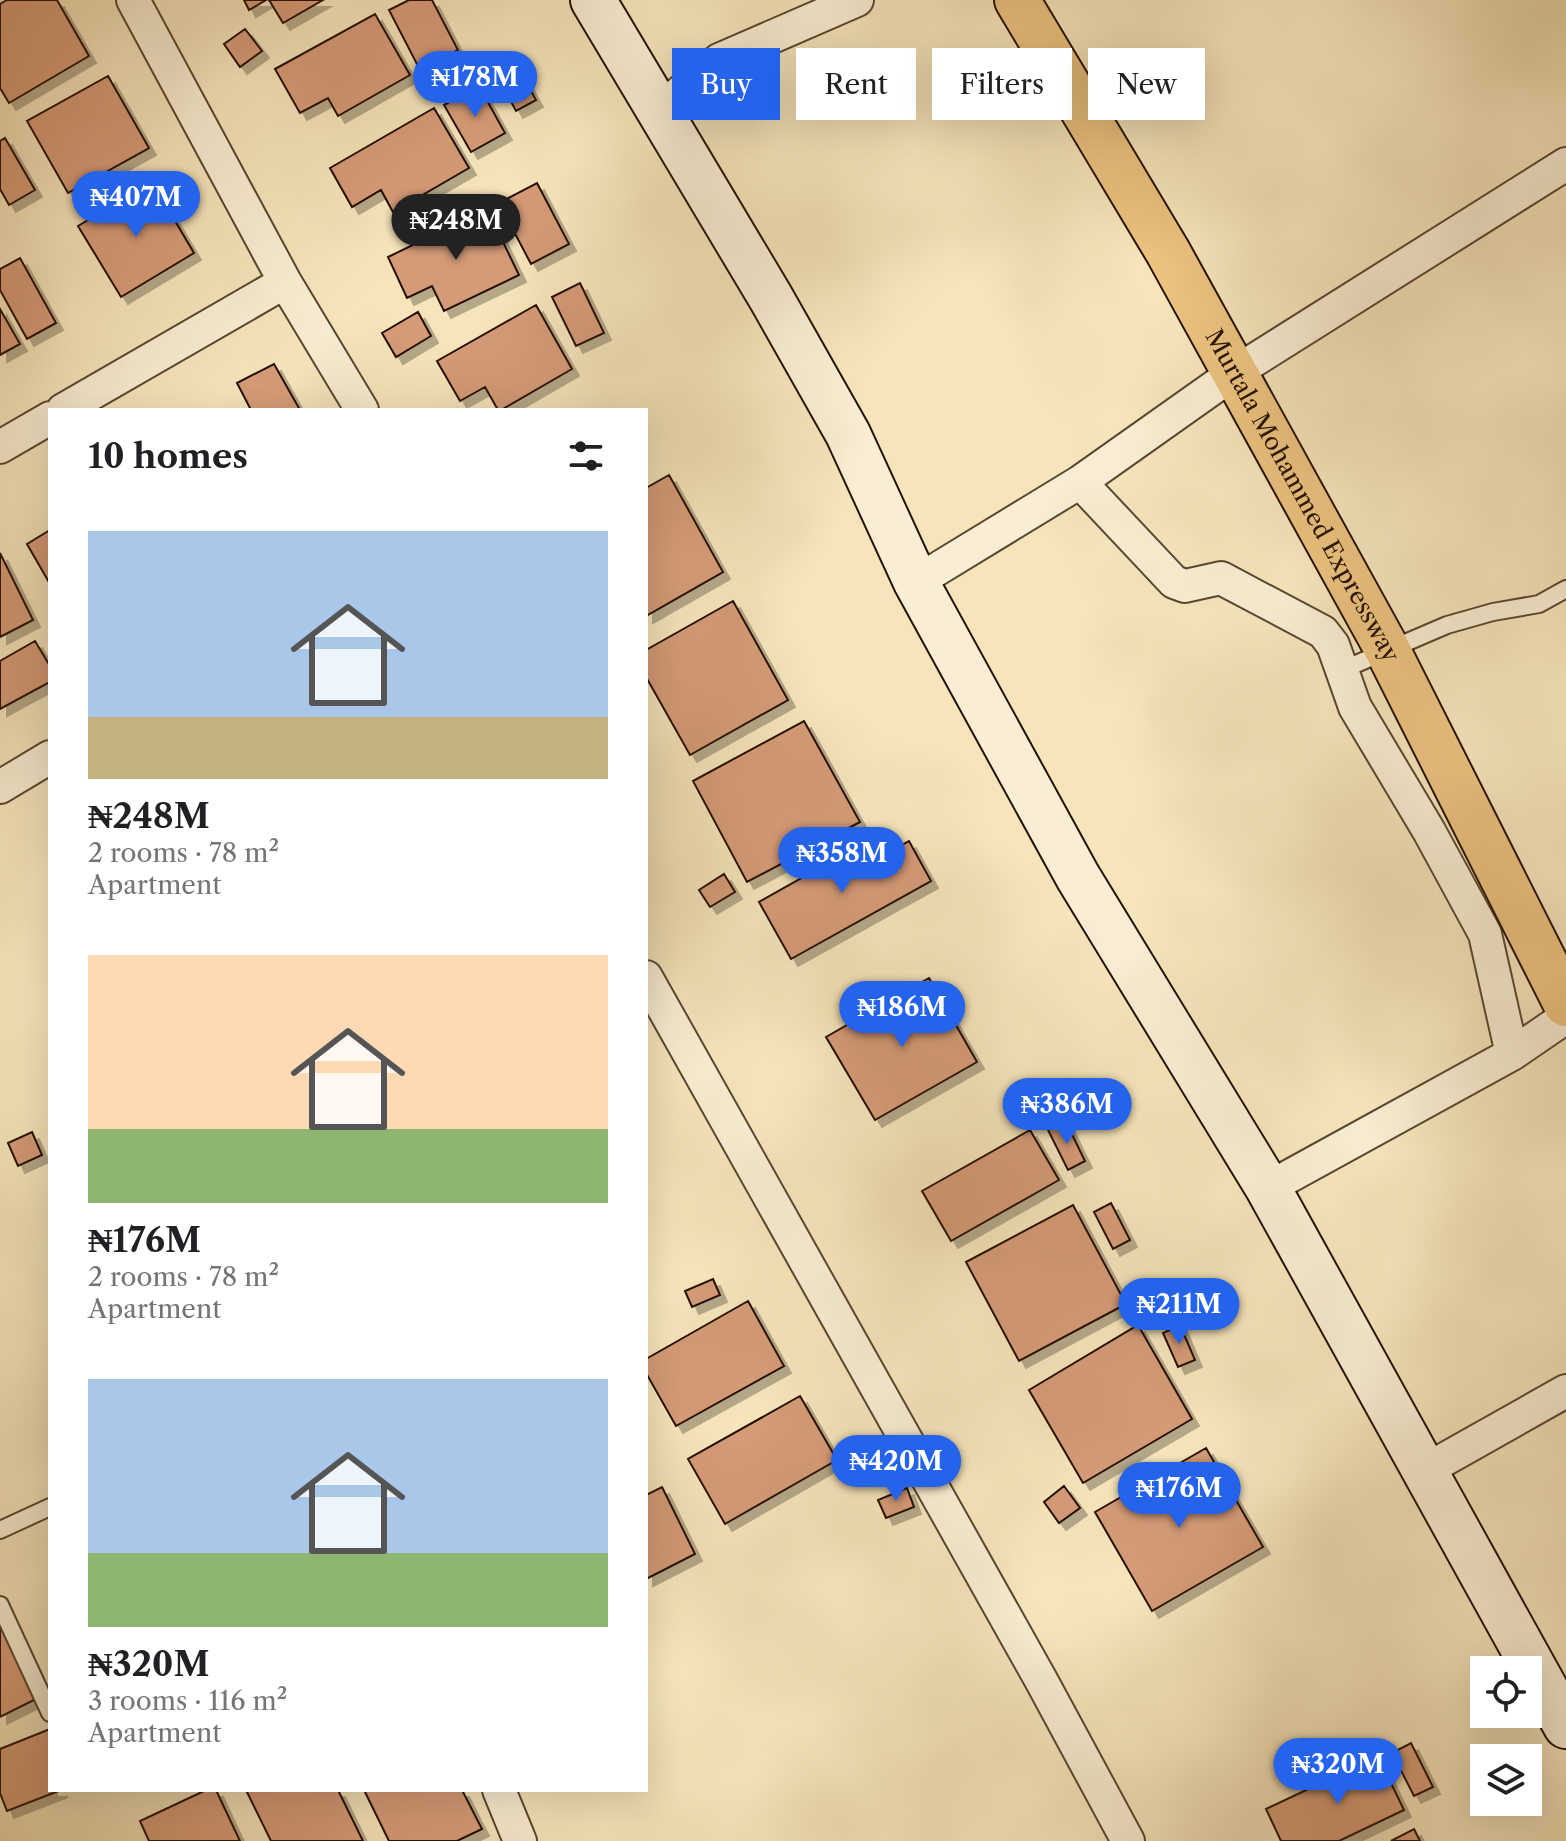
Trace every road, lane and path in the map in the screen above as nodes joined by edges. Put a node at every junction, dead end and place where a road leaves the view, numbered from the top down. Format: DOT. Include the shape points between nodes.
graph roads {
  1 [pos="133,0"];
  2 [pos="593,0"];
  3 [pos="857,0"];
  4 [pos="1017,0"];
  5 [pos="659,110"];
  6 [pos="1566,164"];
  7 [pos="285,282"];
  8 [pos="1234,373"];
  9 [pos="66,408"];
  10 [pos="361,408"];
  11 [pos="48,419"];
  12 [pos="0,447"];
  13 [pos="1080,482"];
  14 [pos="916,582"];
  15 [pos="1566,589"];
  16 [pos="1387,649"];
  17 [pos="1342,670"];
  18 [pos="48,758"];
  19 [pos="0,787"];
  20 [pos="648,981"];
  21 [pos="1566,1004"];
  22 [pos="1566,1017"];
  23 [pos="1512,1054"];
  24 [pos="1268,1188"];
  25 [pos="1566,1391"];
  26 [pos="1424,1471"];
  27 [pos="48,1508"];
  28 [pos="0,1530"];
  29 [pos="0,1605"];
  30 [pos="48,1709"];
  31 [pos="1566,1726"];
  32 [pos="500,1792"];
  33 [pos="520,1841"];
  34 [pos="1128,1841"];
  1 -- 7 [label="street"];
  2 -- 5 [label="main road"];
  3 -- 5 [label="street" via="719,60"];
  4 -- 8 [label="main road, Murtala Mohammed Expressway"];
  5 -- 14 [label="main road" via="848,434"];
  6 -- 8 [label="street"];
  7 -- 9 [label="street"];
  7 -- 10 [label="street"];
  8 -- 13 [label="street"];
  8 -- 16 [label="main road, Murtala Mohammed Expressway"];
  11 -- 12 [label="street"];
  13 -- 14 [label="street"];
  13 -- 17 [label="street" via="1174,582 1185,586 1221,578 1323,632"];
  14 -- 24 [label="main road" via="1078,877"];
  15 -- 16 [label="lane" via="1539,604 1447,625"];
  16 -- 17 [label="lane"];
  16 -- 21 [label="main road, Murtala Mohammed Expressway"];
  17 -- 23 [label="street" via="1355,707 1485,934"];
  18 -- 19 [label="street"];
  20 -- 34 [label="street"];
  22 -- 23 [label="street"];
  23 -- 24 [label="street"];
  24 -- 26 [label="main road"];
  25 -- 26 [label="street"];
  26 -- 31 [label="main road"];
  27 -- 28 [label="lane"];
  29 -- 30 [label="lane"];
  32 -- 33 [label="street"];
}
